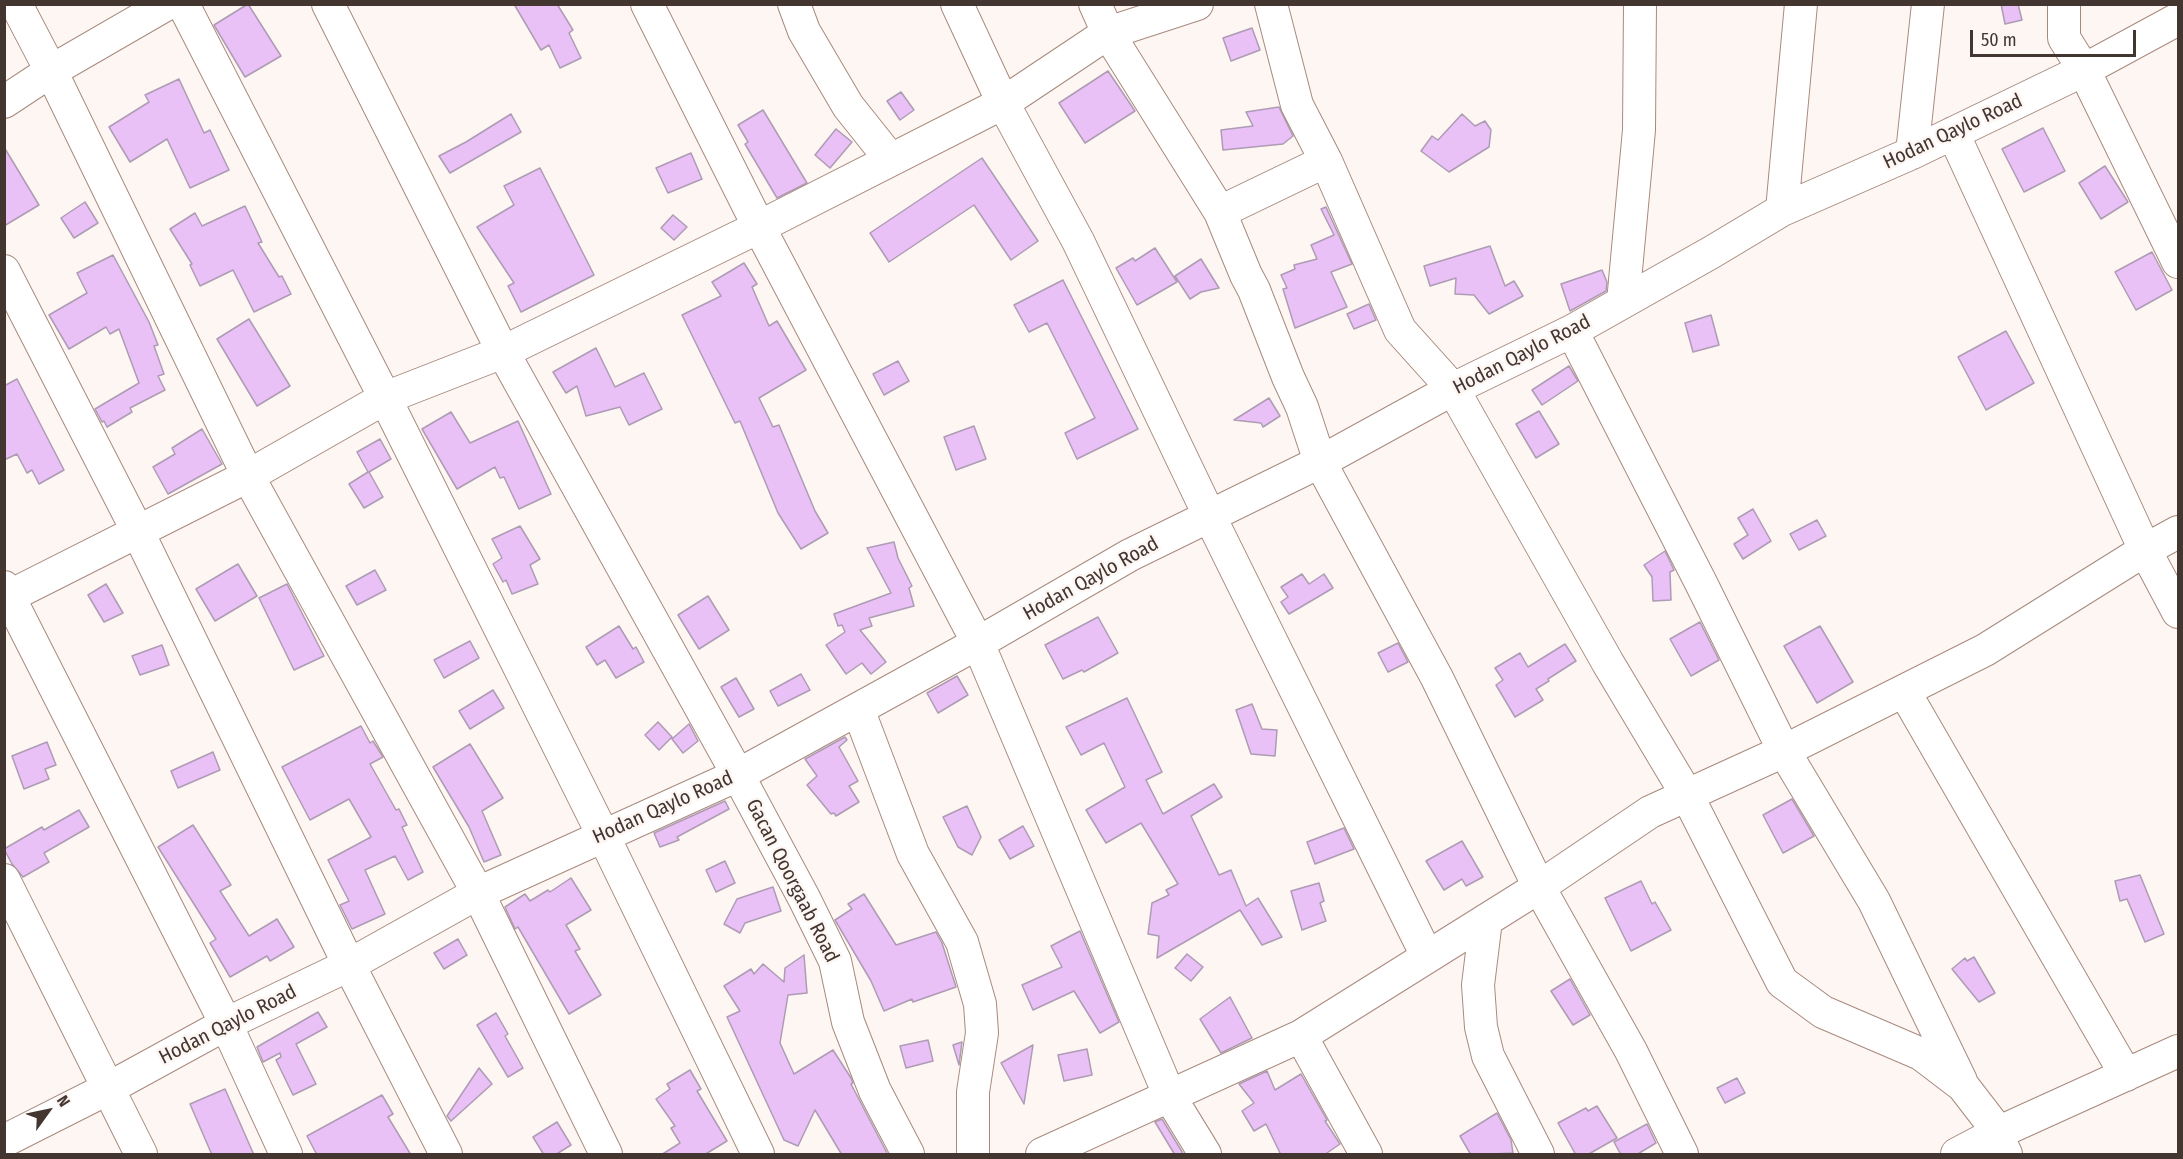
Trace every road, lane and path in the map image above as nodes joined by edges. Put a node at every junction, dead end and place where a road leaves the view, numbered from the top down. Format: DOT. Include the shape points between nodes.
graph roads {
  1 [pos="16,4"];
  2 [pos="167,4"];
  3 [pos="183,4"];
  4 [pos="328,4"];
  5 [pos="646,4"];
  6 [pos="794,4"];
  7 [pos="957,4"];
  8 [pos="1095,4"];
  9 [pos="1197,4"];
  10 [pos="1271,4"];
  11 [pos="1801,4"];
  12 [pos="1928,4"];
  13 [pos="2064,4"];
  14 [pos="1633,6"];
  15 [pos="2178,20"];
  16 [pos="1108,33"];
  17 [pos="2084,70"];
  18 [pos="51,71"];
  19 [pos="4,102"];
  20 [pos="1003,103"];
  21 [pos="1953,133"];
  22 [pos="1912,153"];
  23 [pos="891,160"];
  24 [pos="1326,161"];
  25 [pos="1782,210"];
  26 [pos="1220,212"];
  27 [pos="759,227"];
  28 [pos="2178,262"];
  29 [pos="4,271"];
  30 [pos="1623,302"];
  31 [pos="1572,331"];
  32 [pos="503,352"];
  33 [pos="1453,389"];
  34 [pos="385,398"];
  35 [pos="1320,462"];
  36 [pos="248,476"];
  37 [pos="1210,517"];
  38 [pos="138,532"];
  39 [pos="2178,532"];
  40 [pos="2145,550"];
  41 [pos="6,594"];
  42 [pos="2178,612"];
  43 [pos="978,643"];
  44 [pos="1904,691"];
  45 [pos="858,709"];
  46 [pos="1784,751"];
  47 [pos="738,775"];
  48 [pos="1687,795"];
  49 [pos="603,835"];
  50 [pos="4,880"];
  51 [pos="1539,887"];
  52 [pos="478,893"];
  53 [pos="1486,920"];
  54 [pos="1427,956"];
  55 [pos="349,965"];
  56 [pos="226,1024"];
  57 [pos="1302,1036"];
  58 [pos="2178,1052"];
  59 [pos="2126,1075"];
  60 [pos="1963,1086"];
  61 [pos="109,1088"];
  62 [pos="1170,1097"];
  63 [pos="10,1139"];
  64 [pos="2001,1144"];
  65 [pos="141,1155"];
  66 [pos="286,1155"];
  67 [pos="446,1155"];
  68 [pos="606,1155"];
  69 [pos="758,1155"];
  70 [pos="908,1155"];
  71 [pos="973,1155"];
  72 [pos="1042,1155"];
  73 [pos="1205,1155"];
  74 [pos="1366,1155"];
  75 [pos="1538,1155"];
  76 [pos="1682,1155"];
  77 [pos="1957,1155"];
  1 -- 18 [label="street"];
  2 -- 18 [label="street"];
  3 -- 34 [label="street"];
  4 -- 32 [label="street, Gacan Qoorgaab Road"];
  5 -- 27 [label="street"];
  6 -- 23 [label="street" via="804,31 848,106"];
  7 -- 20 [label="street"];
  8 -- 16 [label="street"];
  9 -- 16 [label="street"];
  10 -- 24 [label="street" via="1297,105"];
  11 -- 25 [label="street"];
  12 -- 22 [label="street"];
  13 -- 17 [label="street" via="2064,38"];
  14 -- 30 [label="street" via="1639,130"];
  15 -- 17 [label="street, Hodan Qaylo Road"];
  16 -- 20 [label="street"];
  16 -- 26 [label="street"];
  17 -- 21 [label="street, Hodan Qaylo Road"];
  17 -- 28 [label="street"];
  18 -- 19 [label="street"];
  18 -- 36 [label="street"];
  20 -- 23 [label="street"];
  20 -- 37 [label="street" via="1078,241"];
  21 -- 22 [label="street, Hodan Qaylo Road"];
  21 -- 40 [label="street"];
  22 -- 25 [label="street, Hodan Qaylo Road"];
  23 -- 27 [label="street"];
  24 -- 26 [label="street"];
  24 -- 33 [label="street" via="1400,330"];
  25 -- 30 [label="street, Hodan Qaylo Road"];
  26 -- 35 [label="street" via="1302,407"];
  27 -- 32 [label="street"];
  27 -- 43 [label="street"];
  29 -- 38 [label="street"];
  30 -- 31 [label="street, Hodan Qaylo Road"];
  31 -- 33 [label="street, Hodan Qaylo Road"];
  31 -- 46 [label="street"];
  32 -- 34 [label="street"];
  32 -- 47 [label="street, Gacan Qoorgaab Road"];
  33 -- 35 [label="street, Hodan Qaylo Road"];
  33 -- 48 [label="street"];
  34 -- 36 [label="street"];
  34 -- 49 [label="street"];
  35 -- 37 [label="street, Hodan Qaylo Road"];
  35 -- 51 [label="street" via="1437,678"];
  36 -- 38 [label="street"];
  36 -- 52 [label="street"];
  37 -- 43 [label="street, Hodan Qaylo Road" via="1130,555"];
  37 -- 54 [label="street"];
  38 -- 41 [label="street"];
  38 -- 55 [label="street"];
  39 -- 40 [label="street"];
  40 -- 42 [label="street"];
  40 -- 44 [label="street" via="1985,650"];
  41 -- 56 [label="street"];
  43 -- 45 [label="street, Hodan Qaylo Road"];
  43 -- 62 [label="street"];
  44 -- 46 [label="street"];
  44 -- 59 [label="street"];
  45 -- 47 [label="street, Hodan Qaylo Road"];
  45 -- 71 [label="street" via="914,854 962,942 980,1004 982,1033 973,1092"];
  46 -- 48 [label="street"];
  46 -- 60 [label="street" via="1874,901"];
  47 -- 49 [label="street, Hodan Qaylo Road"];
  47 -- 70 [label="street, Gacan Qoorgaab Road" via="835,961 848,1022 875,1091"];
  48 -- 51 [label="street" via="1650,812"];
  48 -- 60 [label="street" via="1782,982 1822,1012 1921,1054"];
  49 -- 52 [label="street, Hodan Qaylo Road"];
  49 -- 69 [label="street"];
  50 -- 61 [label="street"];
  51 -- 53 [label="street"];
  51 -- 76 [label="street" via="1631,1051"];
  52 -- 55 [label="street, Hodan Qaylo Road"];
  52 -- 68 [label="street"];
  53 -- 54 [label="street"];
  53 -- 75 [label="street" via="1478,985 1480,1027 1488,1056"];
  54 -- 57 [label="street"];
  55 -- 56 [label="street, Hodan Qaylo Road"];
  55 -- 67 [label="street"];
  56 -- 61 [label="street, Hodan Qaylo Road"];
  56 -- 66 [label="street"];
  57 -- 62 [label="street"];
  57 -- 74 [label="street"];
  58 -- 59 [label="street"];
  59 -- 64 [label="street"];
  60 -- 64 [label="street" via="1990,1121"];
  61 -- 63 [label="street, Hodan Qaylo Road"];
  61 -- 65 [label="street"];
  62 -- 72 [label="street"];
  62 -- 73 [label="street"];
  64 -- 77 [label="street"];
}
